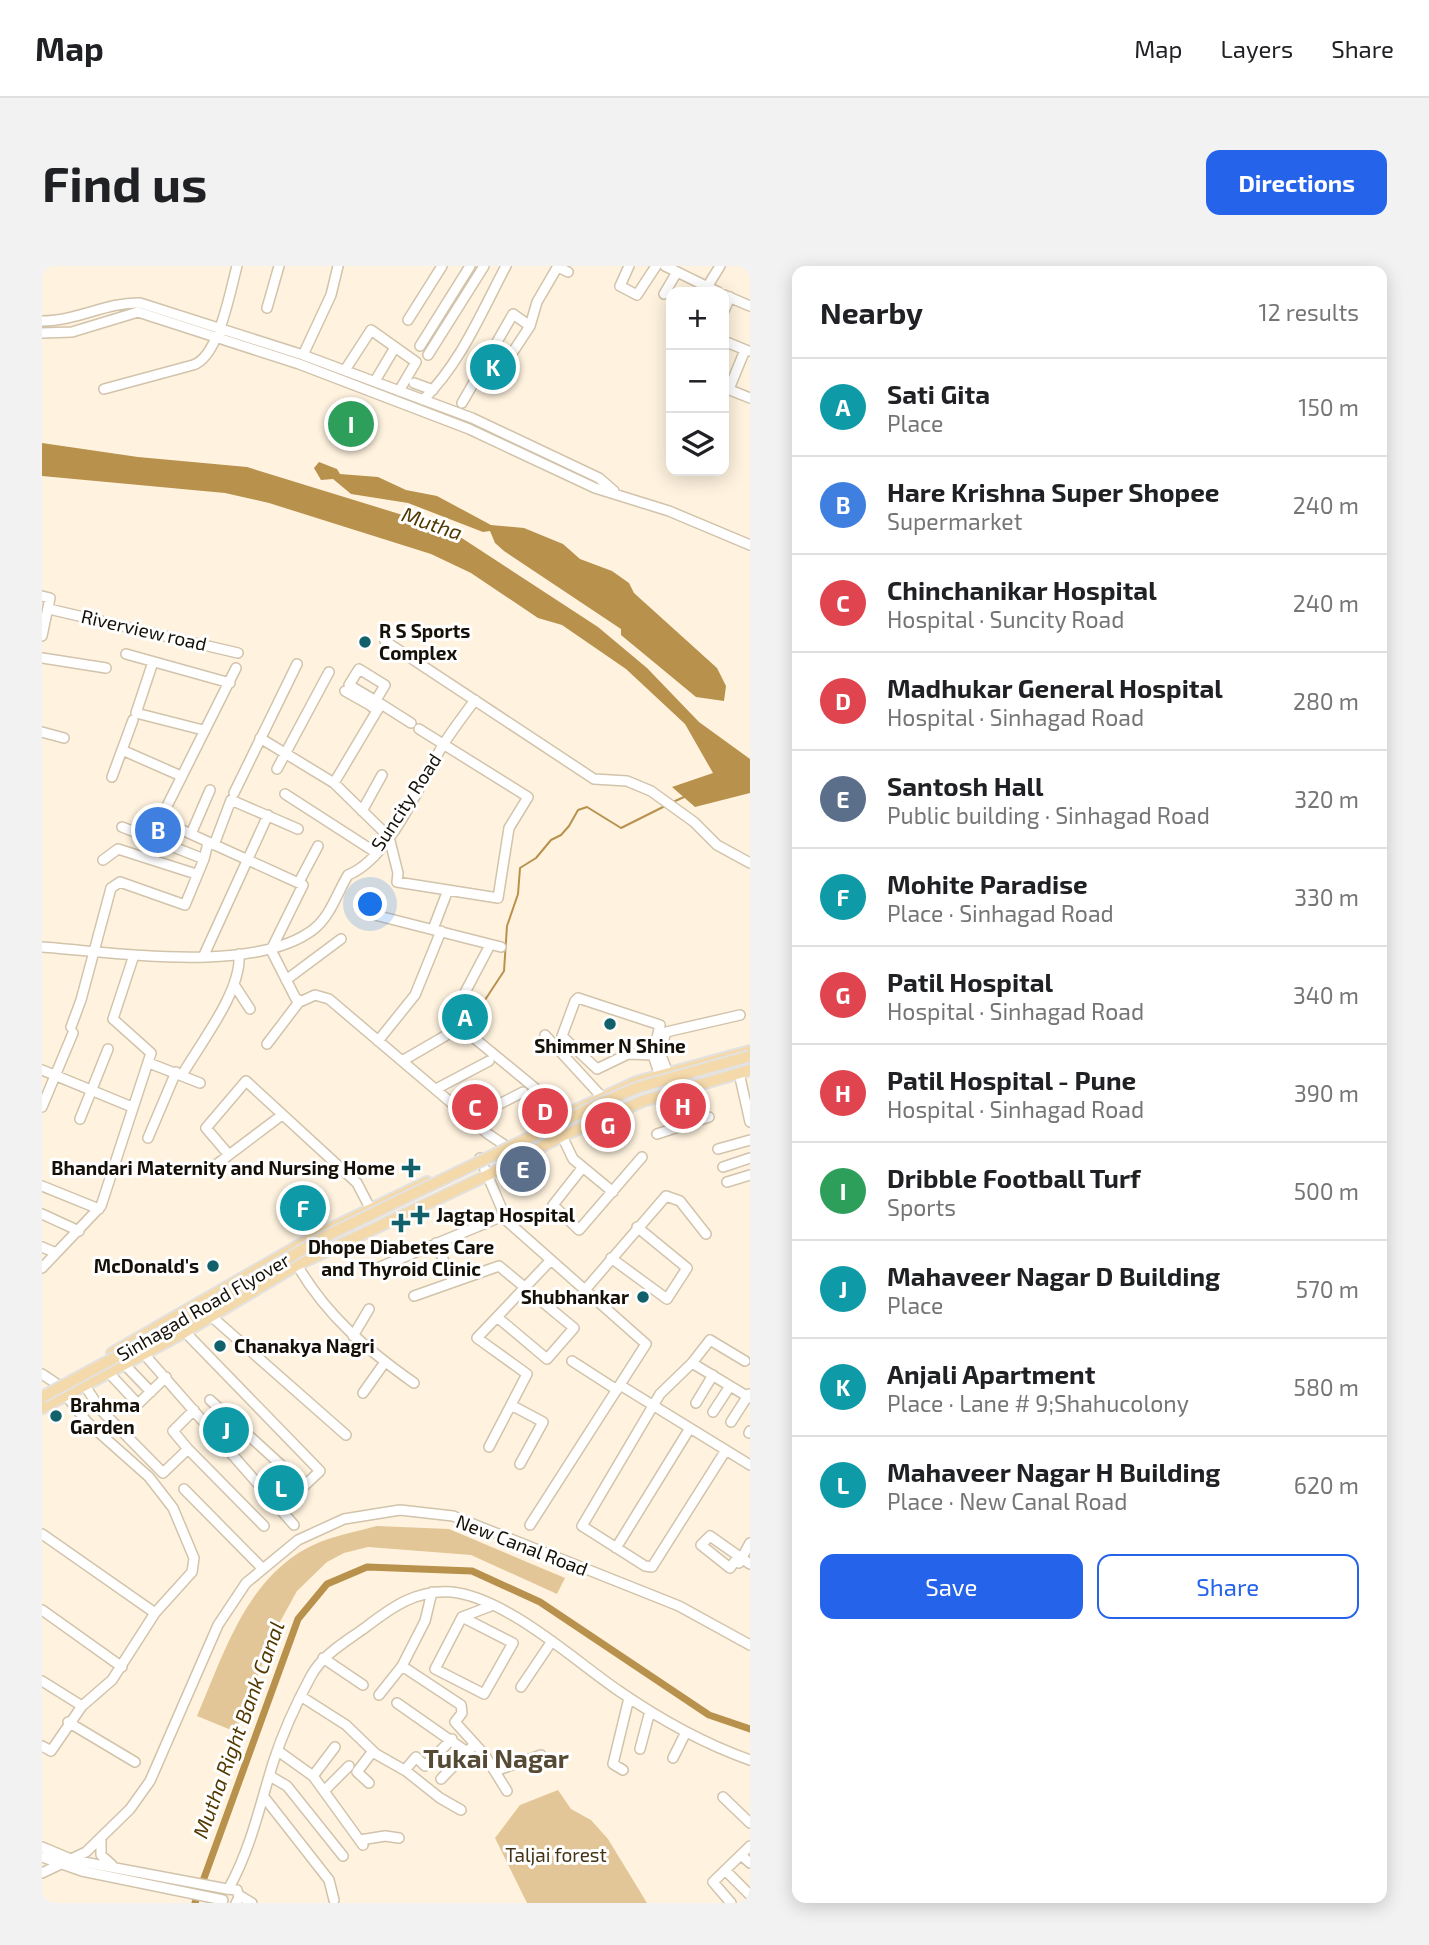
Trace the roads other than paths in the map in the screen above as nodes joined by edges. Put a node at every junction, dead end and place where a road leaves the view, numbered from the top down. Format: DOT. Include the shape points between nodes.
graph roads {
  1 [pos="237,266"];
  2 [pos="279,266"];
  3 [pos="338,266"];
  4 [pos="442,266"];
  5 [pos="470,266"];
  6 [pos="484,266"];
  7 [pos="506,266"];
  8 [pos="558,266"];
  9 [pos="629,266"];
  10 [pos="656,266"];
  11 [pos="720,266"];
  12 [pos="672,269"];
  13 [pos="568,272"];
  14 [pos="695,282"];
  15 [pos="692,287"];
  16 [pos="707,287"];
  17 [pos="664,294"];
  18 [pos="729,297"];
  19 [pos="749,304"];
  20 [pos="267,308"];
  21 [pos="408,320"];
  22 [pos="42,321"];
  23 [pos="530,326"];
  24 [pos="42,333"];
  25 [pos="217,333"];
  26 [pos="729,344"];
  27 [pos="420,346"];
  28 [pos="394,349"];
  29 [pos="748,351"];
  30 [pos="303,355"];
  31 [pos="428,355"];
  32 [pos="503,367"];
  33 [pos="345,370"];
  34 [pos="375,381"];
  35 [pos="414,383"];
  36 [pos="729,383"];
  37 [pos="104,389"];
  38 [pos="729,389"];
  39 [pos="433,390"];
  40 [pos="399,391"];
  41 [pos="750,398"];
  42 [pos="423,400"];
  43 [pos="463,403"];
  44 [pos="615,493"];
  45 [pos="750,545"];
  46 [pos="42,596"];
  47 [pos="49,609"];
  48 [pos="43,632"];
  49 [pos="385,640"];
  50 [pos="238,653"];
  51 [pos="126,654"];
  52 [pos="42,658"];
  53 [pos="153,662"];
  54 [pos="297,664"];
  55 [pos="106,668"];
  56 [pos="236,668"];
  57 [pos="329,672"];
  58 [pos="230,683"];
  59 [pos="475,700"];
  60 [pos="375,706"];
  61 [pos="134,720"];
  62 [pos="203,730"];
  63 [pos="42,732"];
  64 [pos="64,738"];
  65 [pos="260,738"];
  66 [pos="444,744"];
  67 [pos="122,750"];
  68 [pos="287,752"];
  69 [pos="277,769"];
  70 [pos="382,775"];
  71 [pos="181,776"];
  72 [pos="113,777"];
  73 [pos="334,783"];
  74 [pos="210,790"];
  75 [pos="234,793"];
  76 [pos="285,794"];
  77 [pos="362,811"];
  78 [pos="268,815"];
  79 [pos="122,827"];
  80 [pos="298,829"];
  81 [pos="191,834"];
  82 [pos="389,837"];
  83 [pos="211,844"];
  84 [pos="318,846"];
  85 [pos="376,852"];
  86 [pos="103,859"];
  87 [pos="204,859"];
  88 [pos="245,860"];
  89 [pos="750,863"];
  90 [pos="197,874"];
  91 [pos="299,883"];
  92 [pos="448,890"];
  93 [pos="363,912"];
  94 [pos="437,930"];
  95 [pos="341,939"];
  96 [pos="42,947"];
  97 [pos="271,950"];
  98 [pos="94,953"];
  99 [pos="239,954"];
  100 [pos="204,955"];
  101 [pos="134,956"];
  102 [pos="286,980"];
  103 [pos="235,986"];
  104 [pos="299,1002"];
  105 [pos="250,1009"];
  106 [pos="740,1015"];
  107 [pos="545,1035"];
  108 [pos="445,1036"];
  109 [pos="378,1041"];
  110 [pos="267,1044"];
  111 [pos="108,1049"];
  112 [pos="653,1055"];
  113 [pos="750,1056"];
  114 [pos="402,1061"];
  115 [pos="489,1061"];
  116 [pos="149,1063"];
  117 [pos="42,1070"];
  118 [pos="744,1072"];
  119 [pos="179,1074"];
  120 [pos="664,1074"];
  121 [pos="56,1076"];
  122 [pos="200,1083"];
  123 [pos="436,1089"];
  124 [pos="91,1090"];
  125 [pos="523,1092"];
  126 [pos="601,1096"];
  127 [pos="42,1107"];
  128 [pos="132,1107"];
  129 [pos="282,1115"];
  130 [pos="564,1116"];
  131 [pos="709,1117"];
  132 [pos="472,1118"];
  133 [pos="80,1119"];
  134 [pos="750,1122"];
  135 [pos="657,1134"];
  136 [pos="562,1136"];
  137 [pos="148,1138"];
  138 [pos="750,1140"];
  139 [pos="506,1146"];
  140 [pos="718,1149"];
  141 [pos="229,1155"];
  142 [pos="642,1157"];
  143 [pos="480,1158"];
  144 [pos="750,1158"];
  145 [pos="514,1161"];
  146 [pos="217,1164"];
  147 [pos="583,1167"];
  148 [pos="723,1167"];
  149 [pos="488,1175"];
  150 [pos="750,1175"];
  151 [pos="727,1182"];
  152 [pos="42,1186"];
  153 [pos="613,1192"];
  154 [pos="370,1208"];
  155 [pos="99,1209"];
  156 [pos="42,1214"];
  157 [pos="503,1216"];
  158 [pos="637,1227"];
  159 [pos="79,1231"];
  160 [pos="706,1234"];
  161 [pos="436,1243"];
  162 [pos="42,1247"];
  163 [pos="57,1254"];
  164 [pos="611,1258"];
  165 [pos="550,1261"];
  166 [pos="297,1265"];
  167 [pos="380,1266"];
  168 [pos="42,1268"];
  169 [pos="453,1282"];
  170 [pos="525,1286"];
  171 [pos="585,1290"];
  172 [pos="414,1296"];
  173 [pos="369,1309"];
  174 [pos="211,1316"];
  175 [pos="497,1317"];
  176 [pos="185,1332"];
  177 [pos="353,1336"];
  178 [pos="144,1354"];
  179 [pos="572,1361"];
  180 [pos="745,1361"];
  181 [pos="385,1362"];
  182 [pos="692,1363"];
  183 [pos="124,1364"];
  184 [pos="109,1373"];
  185 [pos="42,1374"];
  186 [pos="713,1375"];
  187 [pos="166,1377"];
  188 [pos="414,1383"];
  189 [pos="57,1384"];
  190 [pos="85,1386"];
  191 [pos="730,1386"];
  192 [pos="618,1388"];
  193 [pos="42,1391"];
  194 [pos="151,1392"];
  195 [pos="363,1394"];
  196 [pos="65,1396"];
  197 [pos="749,1396"];
  198 [pos="42,1399"];
  199 [pos="210,1400"];
  200 [pos="696,1403"];
  201 [pos="511,1405"];
  202 [pos="653,1405"];
  203 [pos="42,1408"];
  204 [pos="194,1410"];
  205 [pos="713,1412"];
  206 [pos="731,1422"];
  207 [pos="690,1428"];
  208 [pos="346,1436"];
  209 [pos="489,1447"];
  210 [pos="188,1449"];
  211 [pos="726,1450"];
  212 [pos="520,1464"];
  213 [pos="750,1465"];
  214 [pos="163,1473"];
  215 [pos="153,1483"];
  216 [pos="184,1489"];
  217 [pos="294,1525"];
  218 [pos="530,1525"];
  219 [pos="264,1526"];
  220 [pos="42,1534"];
  221 [pos="750,1543"];
  222 [pos="617,1548"];
  223 [pos="743,1560"];
  224 [pos="261,1567"];
  225 [pos="734,1572"];
  226 [pos="432,1592"];
  227 [pos="491,1606"];
  228 [pos="42,1610"];
  229 [pos="155,1613"];
  230 [pos="462,1617"];
  231 [pos="552,1641"];
  232 [pos="750,1645"];
  233 [pos="323,1658"];
  234 [pos="402,1666"];
  235 [pos="122,1667"];
  236 [pos="42,1681"];
  237 [pos="363,1685"];
  238 [pos="521,1687"];
  239 [pos="379,1695"];
  240 [pos="302,1697"];
  241 [pos="629,1698"];
  242 [pos="397,1703"];
  243 [pos="82,1706"];
  244 [pos="650,1711"];
  245 [pos="68,1722"];
  246 [pos="685,1734"];
  247 [pos="452,1739"];
  248 [pos="42,1746"];
  249 [pos="335,1747"];
  250 [pos="471,1748"];
  251 [pos="640,1749"];
  252 [pos="278,1751"];
  253 [pos="373,1751"];
  254 [pos="541,1755"];
  255 [pos="673,1758"];
  256 [pos="750,1760"];
  257 [pos="135,1762"];
  258 [pos="349,1766"];
  259 [pos="405,1770"];
  260 [pos="623,1770"];
  261 [pos="495,1771"];
  262 [pos="270,1776"];
  263 [pos="313,1776"];
  264 [pos="441,1779"];
  265 [pos="369,1783"];
  266 [pos="324,1791"];
  267 [pos="507,1791"];
  268 [pos="264,1797"];
  269 [pos="723,1797"];
  270 [pos="461,1810"];
  271 [pos="749,1821"];
  272 [pos="399,1838"];
  273 [pos="101,1841"];
  274 [pos="750,1846"];
  275 [pos="42,1847"];
  276 [pos="741,1855"];
  277 [pos="342,1856"];
  278 [pos="42,1857"];
  279 [pos="72,1860"];
  280 [pos="750,1863"];
  281 [pos="61,1866"];
  282 [pos="114,1866"];
  283 [pos="725,1870"];
  284 [pos="42,1873"];
  285 [pos="232,1894"];
  286 [pos="750,1895"];
  287 [pos="334,1900"];
  288 [pos="221,1901"];
  289 [pos="250,1903"];
  290 [pos="731,1903"];
  1 -- 25 [label="street"];
  2 -- 20 [label="street"];
  3 -- 30 [label="street" via="331,295"];
  4 -- 21 [label="street"];
  5 -- 27 [label="street"];
  6 -- 31 [label="street"];
  7 -- 39 [label="street"];
  8 -- 13 [label="street"];
  8 -- 23 [label="street" via="537,302"];
  9 -- 10 [label="street" via="620,286 637,295"];
  11 -- 16 [label="street"];
  12 -- 14 [label="street"];
  12 -- 17 [label="street"];
  14 -- 15 [label="street"];
  14 -- 16 [label="street"];
  18 -- 19 [label="street"];
  22 -- 25 [label="street" via="73,320 132,303"];
  23 -- 32 [label="street"];
  23 -- 43 [label="street" via="513,314"];
  24 -- 25 [label="street" via="72,332 138,312"];
  25 -- 30 [label="street"];
  25 -- 37 [label="street" via="201,362"];
  25 -- 44 [label="street" via="469,429"];
  26 -- 29 [label="street"];
  28 -- 33 [label="street" via="370,330"];
  28 -- 34 [label="street"];
  28 -- 40 [label="street" via="416,362"];
  29 -- 36 [label="street"];
  30 -- 33 [label="street"];
  33 -- 34 [label="street"];
  34 -- 40 [label="street"];
  35 -- 39 [label="street"];
  38 -- 41 [label="street"];
  39 -- 42 [label="street"];
  40 -- 42 [label="street"];
  42 -- 44 [label="street" via="599,478"];
  44 -- 45 [label="street"];
  46 -- 47 [label="street" via="50,598"];
  47 -- 48 [label="street"];
  47 -- 50 [label="street, Riverview road"];
  49 -- 59 [label="street"];
  51 -- 53 [label="street"];
  52 -- 55 [label="street"];
  53 -- 58 [label="street"];
  53 -- 62 [label="street" via="136,713"];
  54 -- 65 [label="street"];
  56 -- 58 [label="street"];
  57 -- 68 [label="street"];
  58 -- 62 [label="street"];
  59 -- 66 [label="street, Suncity Road"];
  59 -- 89 [label="street" via="594,779 628,781 651,791 717,845"];
  60 -- 60 [label="street" via="349,691 359,669 385,685"];
  60 -- 66 [label="street" via="381,704"];
  60 -- 73 [label="street"];
  61 -- 67 [label="street"];
  62 -- 71 [label="street"];
  63 -- 64 [label="street"];
  65 -- 68 [label="street"];
  65 -- 75 [label="street"];
  66 -- 82 [label="street, Suncity Road"];
  66 -- 92 [label="street" via="528,797 509,828 498,898"];
  67 -- 71 [label="street"];
  67 -- 72 [label="street"];
  68 -- 69 [label="street"];
  68 -- 73 [label="street"];
  70 -- 77 [label="street"];
  71 -- 81 [label="street" via="160,820"];
  73 -- 77 [label="street"];
  74 -- 81 [label="street"];
  76 -- 85 [label="street"];
  77 -- 82 [label="street"];
  78 -- 80 [label="street"];
  78 -- 83 [label="street" via="231,800"];
  78 -- 88 [label="street"];
  79 -- 87 [label="street"];
  81 -- 83 [label="street"];
  82 -- 85 [label="street, Suncity Road"];
  82 -- 92 [label="street" via="397,882"];
  83 -- 87 [label="street"];
  83 -- 88 [label="street"];
  84 -- 91 [label="street"];
  85 -- 97 [label="street, Suncity Road" via="360,870 348,875 326,917 313,930"];
  86 -- 90 [label="street" via="118,849"];
  87 -- 90 [label="street"];
  88 -- 91 [label="street"];
  88 -- 100 [label="street"];
  90 -- 98 [label="street" via="185,905 117,884 106,897"];
  91 -- 97 [label="street" via="303,884"];
  92 -- 94 [label="street"];
  93 -- 94 [label="street"];
  94 -- 109 [label="street" via="415,995"];
  94 -- 130 [label="street" via="495,946 451,1019"];
  95 -- 102 [label="street"];
  96 -- 98 [label="street, Suncity Road"];
  97 -- 99 [label="street, Suncity Road"];
  97 -- 102 [label="street"];
  98 -- 101 [label="street, Suncity Road"];
  98 -- 121 [label="street"];
  99 -- 100 [label="street, Suncity Road"];
  99 -- 103 [label="street"];
  100 -- 101 [label="street, Suncity Road"];
  101 -- 116 [label="street" via="113,1018 151,1053"];
  102 -- 104 [label="street"];
  103 -- 105 [label="street"];
  103 -- 119 [label="street"];
  104 -- 109 [label="street" via="313,995 329,999"];
  104 -- 110 [label="street"];
  106 -- 120 [label="street" via="666,1032 660,1053"];
  107 -- 126 [label="street"];
  108 -- 114 [label="street"];
  109 -- 114 [label="street"];
  111 -- 124 [label="street"];
  112 -- 112 [label="street" via="628,1054 597,1069 562,1036 575,1001 578,998 660,1025"];
  112 -- 120 [label="street"];
  113 -- 120 [label="main road"];
  113 -- 198 [label="main road, Sinhagad Road Flyover, bridge" via="641,1091 372,1218 127,1357"];
  114 -- 123 [label="street"];
  115 -- 123 [label="street"];
  116 -- 119 [label="street"];
  116 -- 128 [label="street"];
  117 -- 121 [label="street"];
  118 -- 134 [label="street"];
  118 -- 136 [label="main road" via="643,1101"];
  119 -- 122 [label="street"];
  119 -- 137 [label="street"];
  120 -- 126 [label="main road"];
  121 -- 124 [label="street"];
  121 -- 127 [label="street"];
  123 -- 132 [label="street"];
  124 -- 128 [label="street"];
  124 -- 133 [label="street"];
  125 -- 132 [label="street"];
  126 -- 130 [label="main road"];
  128 -- 155 [label="street"];
  129 -- 141 [label="street"];
  129 -- 141 [label="street" via="246,1081 206,1128"];
  129 -- 154 [label="street" via="357,1183"];
  130 -- 139 [label="main road"];
  131 -- 135 [label="street"];
  132 -- 139 [label="street"];
  136 -- 145 [label="main road"];
  136 -- 147 [label="street" via="573,1159"];
  138 -- 140 [label="street"];
  139 -- 143 [label="main road"];
  139 -- 145 [label="street"];
  141 -- 146 [label="street"];
  142 -- 153 [label="street"];
  143 -- 149 [label="street"];
  143 -- 154 [label="main road"];
  144 -- 148 [label="street"];
  145 -- 149 [label="main road"];
  147 -- 153 [label="street"];
  147 -- 153 [label="street" via="553,1205 577,1229 583,1229"];
  149 -- 157 [label="street"];
  149 -- 166 [label="main road"];
  150 -- 151 [label="street"];
  152 -- 155 [label="street"];
  154 -- 189 [label="main road"];
  155 -- 159 [label="street"];
  156 -- 159 [label="street"];
  157 -- 161 [label="street"];
  157 -- 165 [label="street"];
  158 -- 160 [label="street" via="661,1199 672,1196"];
  158 -- 164 [label="street"];
  158 -- 164 [label="street" via="687,1268 667,1299"];
  159 -- 163 [label="street"];
  161 -- 167 [label="street"];
  161 -- 169 [label="street"];
  162 -- 163 [label="street"];
  163 -- 168 [label="street"];
  164 -- 171 [label="street"];
  165 -- 170 [label="street"];
  165 -- 171 [label="street"];
  166 -- 174 [label="main road"];
  166 -- 177 [label="street" via="323,1305"];
  169 -- 170 [label="street" via="499,1266"];
  169 -- 172 [label="street"];
  170 -- 175 [label="street"];
  170 -- 175 [label="street" via="574,1328 547,1359"];
  171 -- 192 [label="street" via="646,1345"];
  173 -- 177 [label="street"];
  174 -- 176 [label="main road"];
  174 -- 208 [label="street"];
  175 -- 201 [label="street" via="477,1338 527,1374"];
  176 -- 178 [label="main road"];
  176 -- 199 [label="street" via="320,1471 304,1486"];
  177 -- 181 [label="street"];
  178 -- 183 [label="main road"];
  178 -- 187 [label="street"];
  179 -- 192 [label="street"];
  180 -- 182 [label="street" via="710,1340"];
  181 -- 188 [label="street"];
  181 -- 195 [label="street"];
  182 -- 186 [label="street"];
  182 -- 202 [label="street"];
  183 -- 184 [label="main road"];
  183 -- 194 [label="street"];
  184 -- 190 [label="main road"];
  184 -- 194 [label="street" via="138,1404"];
  185 -- 189 [label="street"];
  186 -- 191 [label="street"];
  186 -- 200 [label="street"];
  187 -- 194 [label="street"];
  187 -- 204 [label="street"];
  189 -- 193 [label="main road"];
  189 -- 196 [label="street"];
  190 -- 196 [label="main road"];
  190 -- 214 [label="street" via="101,1410"];
  191 -- 197 [label="street"];
  191 -- 205 [label="street"];
  192 -- 202 [label="street"];
  192 -- 218 [label="street"];
  196 -- 203 [label="main road"];
  196 -- 215 [label="street"];
  197 -- 206 [label="street"];
  201 -- 209 [label="street"];
  201 -- 212 [label="street" via="543,1422"];
  202 -- 207 [label="street"];
  202 -- 222 [label="street" via="582,1522"];
  204 -- 210 [label="street" via="173,1431"];
  204 -- 217 [label="street"];
  207 -- 211 [label="street"];
  207 -- 222 [label="street"];
  210 -- 214 [label="street"];
  210 -- 219 [label="street"];
  211 -- 213 [label="street"];
  211 -- 222 [label="street" via="657,1563 645,1566"];
  214 -- 215 [label="street"];
  215 -- 229 [label="street" via="173,1508 194,1558 192,1572"];
  216 -- 224 [label="street"];
  220 -- 229 [label="street"];
  221 -- 223 [label="street"];
  223 -- 225 [label="street"];
  224 -- 232 [label="street, New Canal Road" via="318,1528 377,1512 426,1512 484,1526 645,1592"];
  224 -- 273 [label="street, New Canal Road" via="218,1625 150,1781"];
  226 -- 227 [label="street" via="469,1596"];
  226 -- 233 [label="street" via="390,1609"];
  226 -- 234 [label="street" via="425,1621"];
  227 -- 230 [label="street"];
  227 -- 231 [label="street"];
  228 -- 235 [label="street"];
  229 -- 235 [label="street"];
  230 -- 230 [label="street" via="435,1669 484,1693 513,1643"];
  231 -- 238 [label="street"];
  231 -- 241 [label="street"];
  233 -- 237 [label="street"];
  233 -- 240 [label="street"];
  234 -- 239 [label="street"];
  234 -- 250 [label="street" via="461,1705 456,1722"];
  235 -- 243 [label="street"];
  236 -- 243 [label="street"];
  240 -- 252 [label="street"];
  240 -- 253 [label="street" via="346,1725"];
  241 -- 244 [label="street"];
  241 -- 260 [label="street" via="613,1764"];
  242 -- 247 [label="street"];
  243 -- 245 [label="street"];
  244 -- 246 [label="street"];
  244 -- 251 [label="street"];
  245 -- 248 [label="street" via="51,1751"];
  245 -- 257 [label="street"];
  246 -- 255 [label="street"];
  246 -- 256 [label="street"];
  247 -- 250 [label="street"];
  247 -- 259 [label="street" via="425,1766 416,1757"];
  249 -- 263 [label="street"];
  250 -- 261 [label="street"];
  250 -- 264 [label="street"];
  252 -- 262 [label="street"];
  252 -- 263 [label="street"];
  253 -- 259 [label="street"];
  253 -- 265 [label="street" via="358,1772"];
  254 -- 261 [label="street"];
  258 -- 266 [label="street"];
  259 -- 270 [label="street"];
  261 -- 267 [label="street"];
  262 -- 268 [label="street"];
  262 -- 277 [label="street" via="287,1786"];
  263 -- 266 [label="street"];
  266 -- 272 [label="street" via="362,1842"];
  268 -- 285 [label="street"];
  268 -- 287 [label="street" via="329,1880"];
  269 -- 271 [label="street"];
  273 -- 279 [label="street, New Canal Road"];
  273 -- 282 [label="street" via="101,1855"];
  274 -- 276 [label="street"];
  275 -- 279 [label="street"];
  276 -- 280 [label="street"];
  276 -- 283 [label="street"];
  278 -- 281 [label="street"];
  279 -- 281 [label="street, New Canal Road"];
  279 -- 282 [label="street"];
  281 -- 284 [label="street, New Canal Road"];
  281 -- 288 [label="street"];
  282 -- 285 [label="street"];
  283 -- 286 [label="street"];
  283 -- 290 [label="street" via="713,1882"];
  285 -- 288 [label="street"];
  285 -- 289 [label="street"];
}
